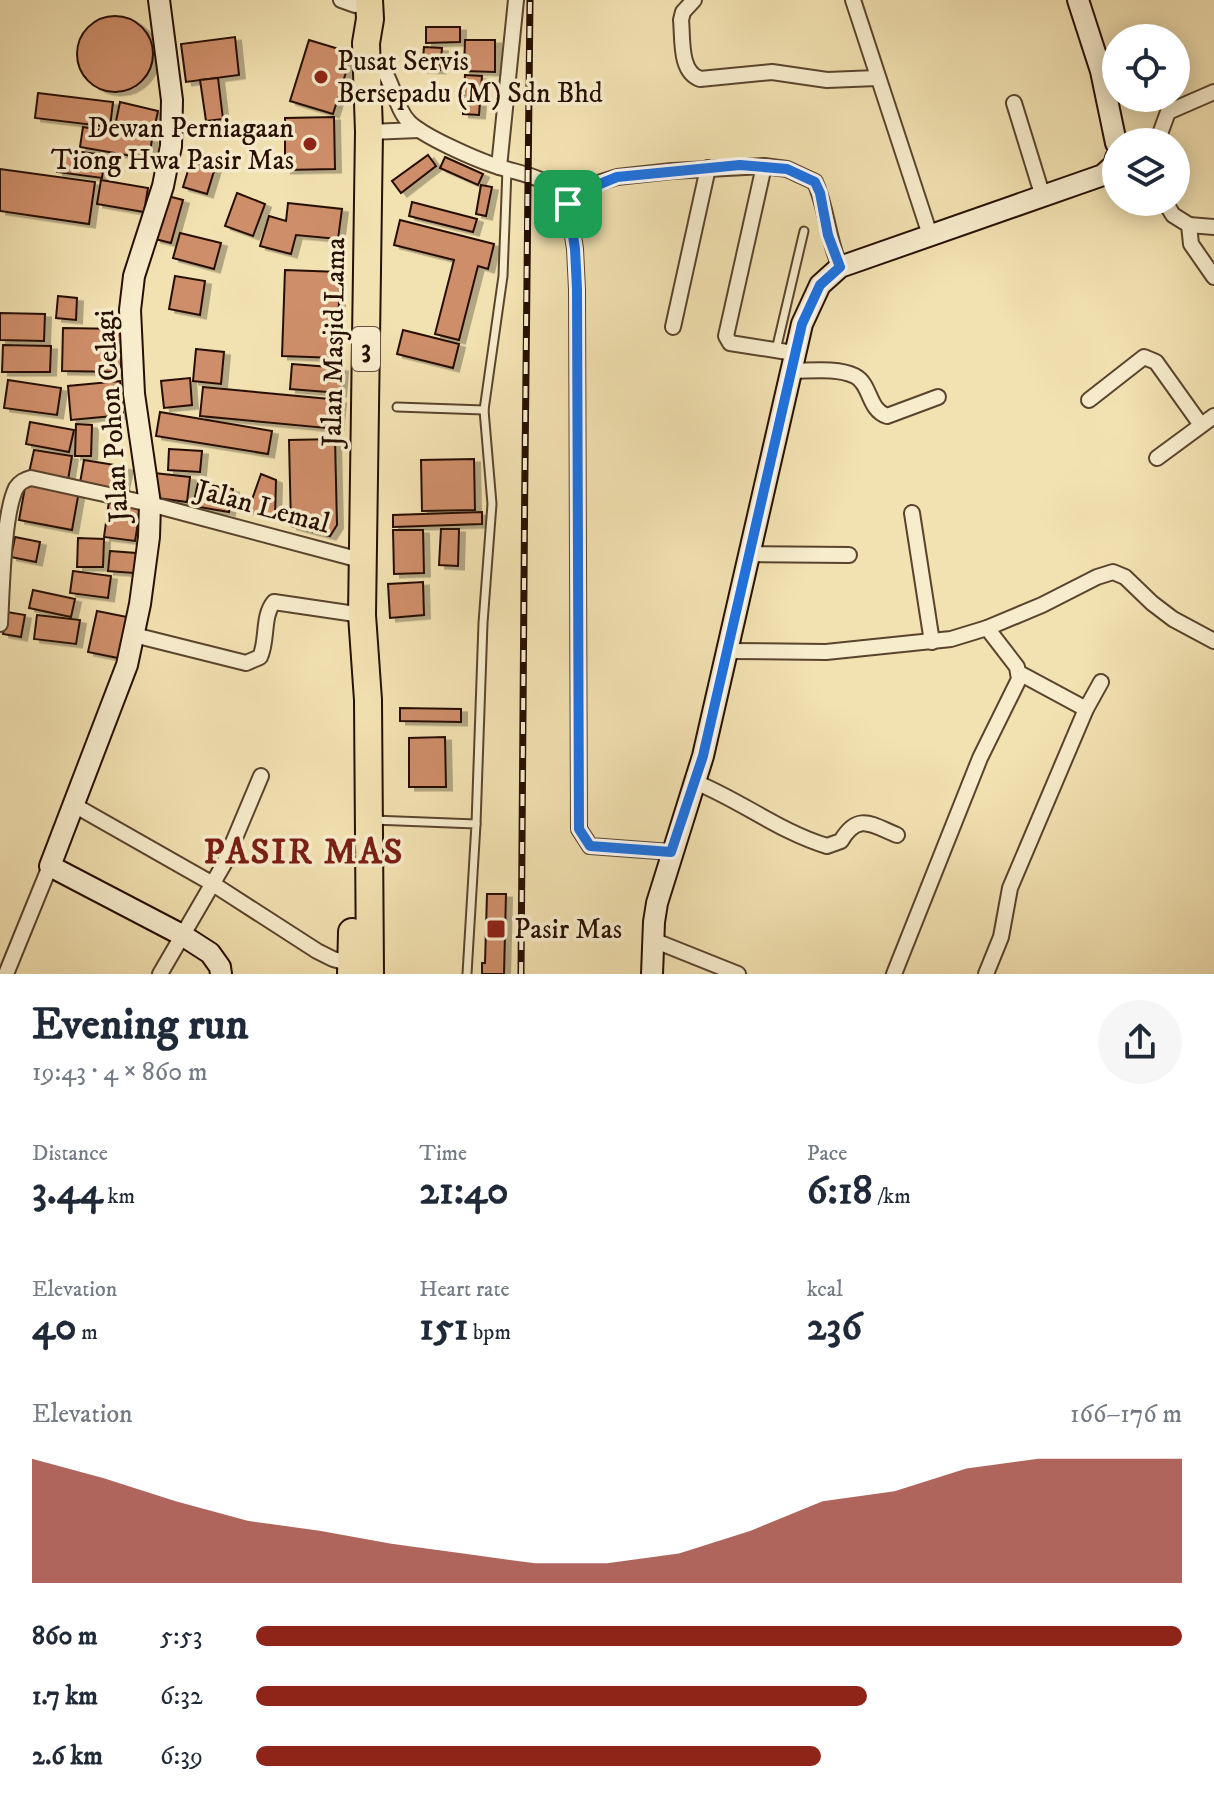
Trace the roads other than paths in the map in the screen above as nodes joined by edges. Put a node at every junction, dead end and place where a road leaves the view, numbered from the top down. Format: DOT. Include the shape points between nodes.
graph roads {
  1 [pos="159,0"];
  2 [pos="516,0"];
  3 [pos="694,0"];
  4 [pos="853,0"];
  5 [pos="1078,0"];
  6 [pos="355,1"];
  7 [pos="366,50"];
  8 [pos="877,78"];
  9 [pos="1214,92"];
  10 [pos="1014,103"];
  11 [pos="1113,128"];
  12 [pos="1162,128"];
  13 [pos="419,130"];
  14 [pos="369,132"];
  15 [pos="764,166"];
  16 [pos="503,168"];
  17 [pos="708,168"];
  18 [pos="1102,175"];
  19 [pos="1043,197"];
  20 [pos="568,204"];
  21 [pos="1175,216"];
  22 [pos="1189,225"];
  23 [pos="1214,227"];
  24 [pos="804,231"];
  25 [pos="930,235"];
  26 [pos="840,267"];
  27 [pos="1214,277"];
  28 [pos="673,327"];
  29 [pos="787,358"];
  30 [pos="938,397"];
  31 [pos="1089,400"];
  32 [pos="397,407"];
  33 [pos="484,410"];
  34 [pos="1208,421"];
  35 [pos="1157,458"];
  36 [pos="150,504"];
  37 [pos="912,513"];
  38 [pos="749,554"];
  39 [pos="849,555"];
  40 [pos="364,561"];
  41 [pos="362,615"];
  42 [pos="0,624"];
  43 [pos="987,628"];
  44 [pos="134,635"];
  45 [pos="1214,641"];
  46 [pos="932,642"];
  47 [pos="728,651"];
  48 [pos="1019,673"];
  49 [pos="1101,682"];
  50 [pos="1086,709"];
  51 [pos="361,729"];
  52 [pos="261,776"];
  53 [pos="695,782"];
  54 [pos="74,805"];
  55 [pos="367,820"];
  56 [pos="476,824"];
  57 [pos="897,835"];
  58 [pos="671,852"];
  59 [pos="50,866"];
  60 [pos="213,884"];
  61 [pos="182,935"];
  62 [pos="653,940"];
  63 [pos="358,971"];
  64 [pos="6,974"];
  65 [pos="160,974"];
  66 [pos="221,974"];
  67 [pos="467,974"];
  68 [pos="652,974"];
  69 [pos="738,974"];
  70 [pos="894,974"];
  71 [pos="986,974"];
  1 -- 36 [label="street, Jalan Pohon Celagi" via="173,131 163,186 134,276 130,326"];
  2 -- 16 [label="street"];
  3 -- 8 [label="street" via="681,20 686,66 700,79 772,72 827,80"];
  4 -- 8 [label="street"];
  5 -- 11 [label="street"];
  6 -- 7 [label="highway, Jalan Masjid Lama / 3"];
  7 -- 13 [label="street" via="390,82 398,108"];
  7 -- 14 [label="highway, Jalan Masjid Lama / 3"];
  8 -- 25 [label="street"];
  9 -- 12 [label="street" via="1168,112"];
  10 -- 19 [label="street"];
  13 -- 14 [label="street"];
  13 -- 16 [label="street"];
  14 -- 40 [label="highway, Jalan Masjid Lama / 3"];
  15 -- 17 [label="street"];
  15 -- 26 [label="street" via="787,169 815,182"];
  15 -- 29 [label="street" via="726,336 730,343"];
  16 -- 20 [label="street" via="536,176"];
  16 -- 33 [label="lane" via="503,276"];
  17 -- 20 [label="street" via="617,177 585,190"];
  17 -- 28 [label="street"];
  18 -- 19 [label="street"];
  19 -- 25 [label="street"];
  20 -- 58 [label="street" via="577,289 579,829 590,846"];
  21 -- 22 [label="street"];
  22 -- 23 [label="street"];
  22 -- 27 [label="street" via="1191,244"];
  24 -- 29 [label="lane"];
  25 -- 26 [label="street"];
  26 -- 29 [label="street" via="820,285"];
  29 -- 30 [label="street" via="854,375 876,410 887,416"];
  29 -- 38 [label="street"];
  31 -- 34 [label="street" via="1144,357 1150,358"];
  32 -- 33 [label="lane"];
  33 -- 56 [label="lane" via="492,504"];
  34 -- 35 [label="street"];
  36 -- 40 [label="street, Jalan Lemal"];
  36 -- 42 [label="street, Jalan Lemal" via="31,478 22,481 9,511"];
  36 -- 44 [label="street, Jalan Pohon Celagi"];
  37 -- 46 [label="street"];
  38 -- 39 [label="street"];
  38 -- 47 [label="street"];
  40 -- 41 [label="highway, Jalan Masjid Lama / 3"];
  41 -- 44 [label="street" via="274,602 264,649 246,663"];
  41 -- 51 [label="highway, Jalan Masjid Lama / 3"];
  43 -- 45 [label="street" via="1113,572 1173,619"];
  43 -- 46 [label="street"];
  43 -- 48 [label="street"];
  44 -- 54 [label="street, Jalan Pohon Celagi"];
  46 -- 47 [label="street" via="803,653"];
  47 -- 53 [label="street"];
  48 -- 50 [label="street"];
  48 -- 70 [label="street"];
  49 -- 50 [label="street"];
  50 -- 71 [label="street" via="1010,888 1001,937"];
  51 -- 55 [label="highway, Jalan Masjid Lama / 3"];
  51 -- 63 [label="highway, Jalan Masjid Lama / 3"];
  52 -- 60 [label="street"];
  53 -- 57 [label="street" via="827,846 841,841 858,823"];
  53 -- 58 [label="street"];
  54 -- 59 [label="street, Jalan Pohon Celagi"];
  54 -- 60 [label="street"];
  55 -- 56 [label="lane"];
  55 -- 63 [label="highway, Jalan Masjid Lama / 3"];
  56 -- 67 [label="lane"];
  58 -- 62 [label="street"];
  59 -- 61 [label="street"];
  59 -- 64 [label="street"];
  60 -- 61 [label="street"];
  60 -- 63 [label="street"];
  61 -- 65 [label="street"];
  61 -- 66 [label="street" via="210,953"];
  62 -- 68 [label="street"];
  62 -- 69 [label="street"];
}
